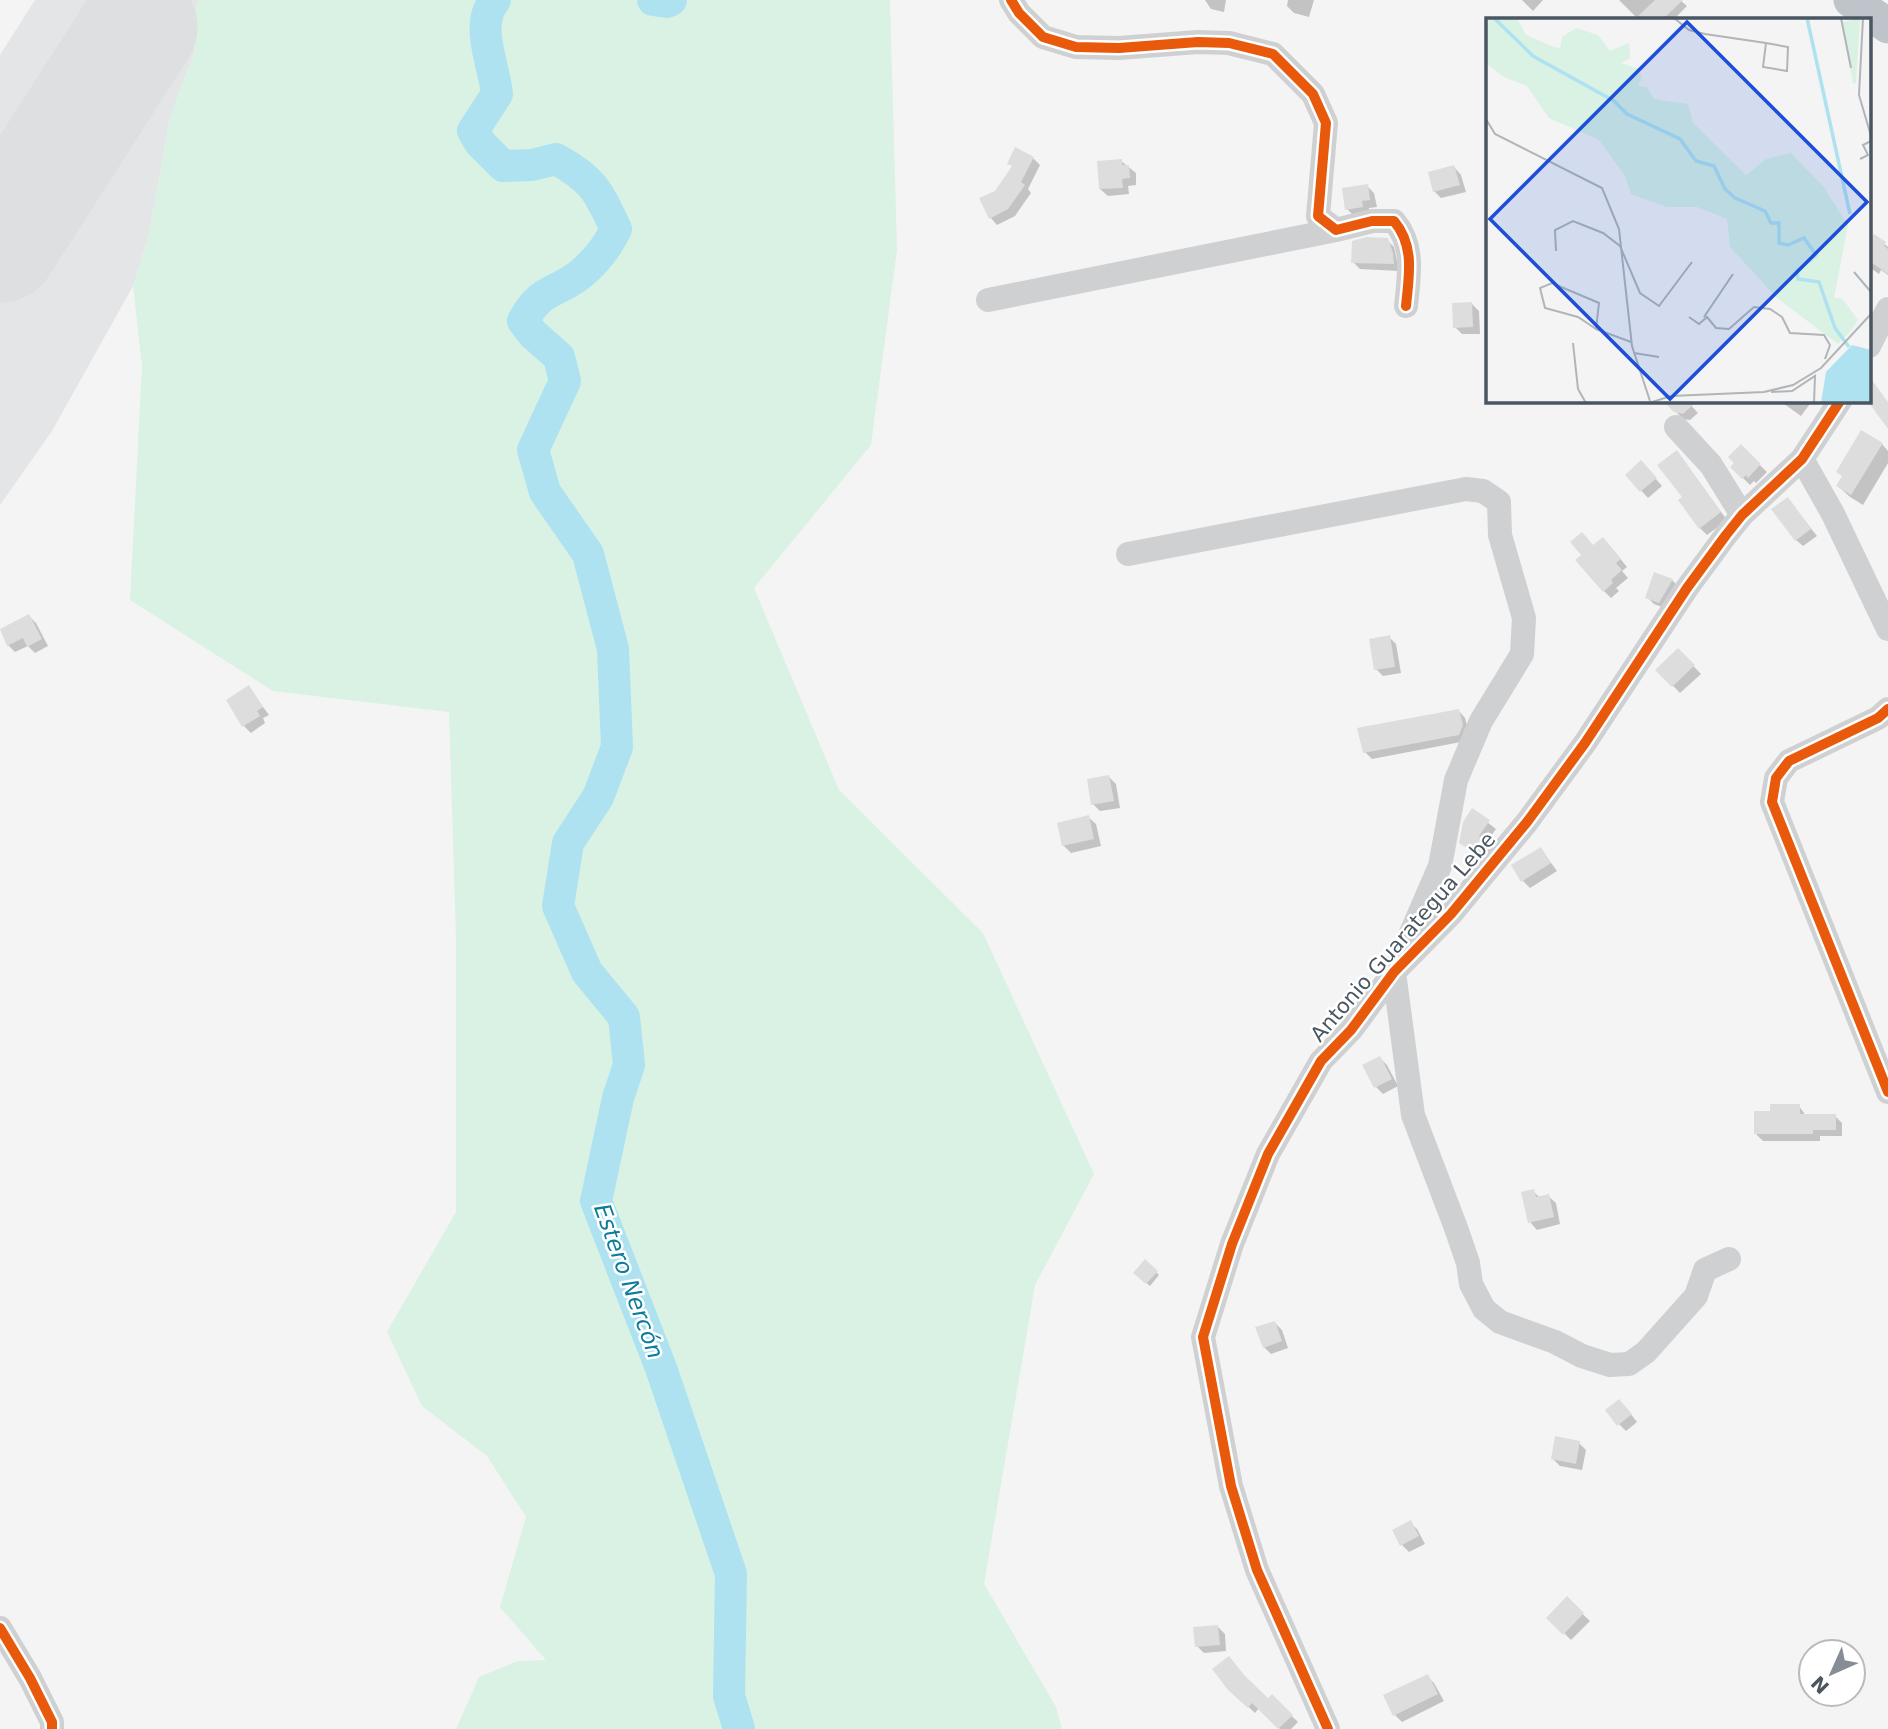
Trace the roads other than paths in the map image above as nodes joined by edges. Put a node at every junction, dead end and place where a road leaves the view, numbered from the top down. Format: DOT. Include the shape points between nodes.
graph roads {
  1 [pos="1011,0"];
  2 [pos="1852,0"];
  3 [pos="1888,26"];
  4 [pos="1336,230"];
  5 [pos="988,300"];
  6 [pos="1406,306"];
  7 [pos="1888,309"];
  8 [pos="1870,344"];
  9 [pos="1839,402"];
  10 [pos="1676,427"];
  11 [pos="1802,459"];
  12 [pos="1742,514"];
  13 [pos="1128,554"];
  14 [pos="1888,629"];
  15 [pos="1888,709"];
  16 [pos="1394,972"];
  17 [pos="1888,1092"];
  18 [pos="1729,1259"];
  19 [pos="0,1629"];
  20 [pos="52,1729"];
  21 [pos="1328,1729"];
  1 -- 4 [label="street" via="1043,37 1076,47 1229,43 1273,54 1313,94 1326,123 1318,216"];
  2 -- 3 [label="highway"];
  4 -- 5 [label="street"];
  4 -- 6 [label="street" via="1394,221 1410,256"];
  7 -- 8 [label="street"];
  9 -- 11 [label="street, Antonio Guarategua Lebe"];
  10 -- 12 [label="street" via="1710,465"];
  11 -- 12 [label="street, Antonio Guarategua Lebe"];
  11 -- 14 [label="street"];
  12 -- 16 [label="street, Antonio Guarategua Lebe" via="1527,822 1451,914"];
  13 -- 16 [label="street" via="1466,489 1483,491 1499,502 1500,535 1524,618 1522,654 1481,721 1456,780 1440,866"];
  15 -- 17 [label="street" via="1789,761 1776,778 1772,802"];
  16 -- 18 [label="street" via="1413,1115 1456,1228 1471,1284 1484,1308 1500,1322 1582,1356 1610,1365 1629,1364 1646,1352 1696,1296 1705,1270"];
  16 -- 21 [label="street, Antonio Guarategua Lebe" via="1351,1030 1321,1061 1268,1154 1232,1244 1203,1337 1231,1486 1257,1570"];
  19 -- 20 [label="street" via="30,1678"];
}
